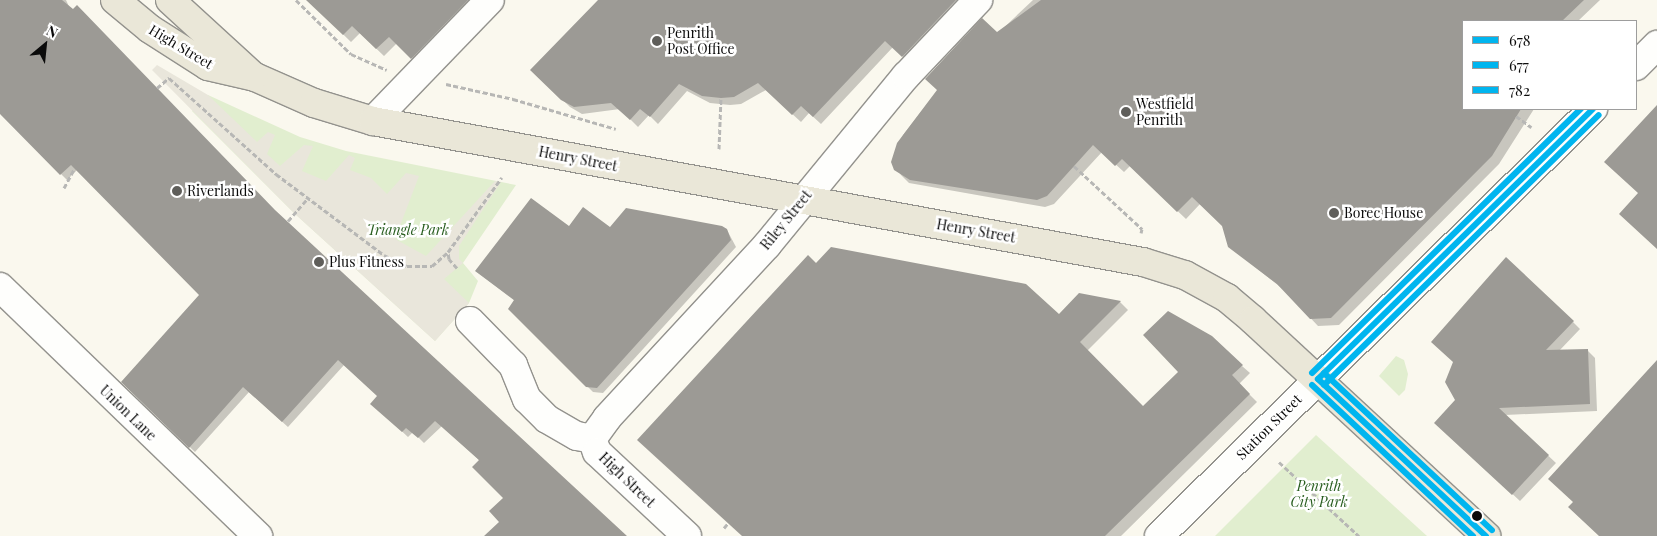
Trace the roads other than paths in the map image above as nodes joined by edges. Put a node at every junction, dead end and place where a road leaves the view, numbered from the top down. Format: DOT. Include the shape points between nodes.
graph roads {
  1 [pos="115,0"];
  2 [pos="170,0"];
  3 [pos="490,0"];
  4 [pos="978,0"];
  5 [pos="1657,45"];
  6 [pos="1637,65"];
  7 [pos="1657,73"];
  8 [pos="255,77"];
  9 [pos="1637,81"];
  10 [pos="1591,110"];
  11 [pos="373,121"];
  12 [pos="803,200"];
  13 [pos="0,287"];
  14 [pos="470,321"];
  15 [pos="1318,379"];
  16 [pos="592,439"];
  17 [pos="258,536"];
  18 [pos="687,536"];
  19 [pos="1159,536"];
  20 [pos="1486,536"];
  1 -- 8 [label="main road, High Street" via="150,29 208,66"];
  2 -- 8 [label="main road, High Street"];
  3 -- 11 [label="street"];
  4 -- 12 [label="street, Riley Street" via="906,76"];
  5 -- 6 [label="street"];
  7 -- 9 [label="street"];
  8 -- 11 [label="main road, High Street" via="314,102"];
  10 -- 15 [label="street, Station Street"];
  11 -- 12 [label="main road, Henry Street"];
  12 -- 15 [label="main road, Henry Street" via="1143,262 1186,274 1227,298"];
  12 -- 16 [label="street, Riley Street" via="768,245 607,418"];
  13 -- 17 [label="street, Union Lane"];
  14 -- 16 [label="street, High Street" via="513,365 527,399 534,406 563,428"];
  15 -- 19 [label="street, Station Street"];
  15 -- 20 [label="main road, Henry Street"];
  16 -- 18 [label="street, High Street" via="597,452"];
}
